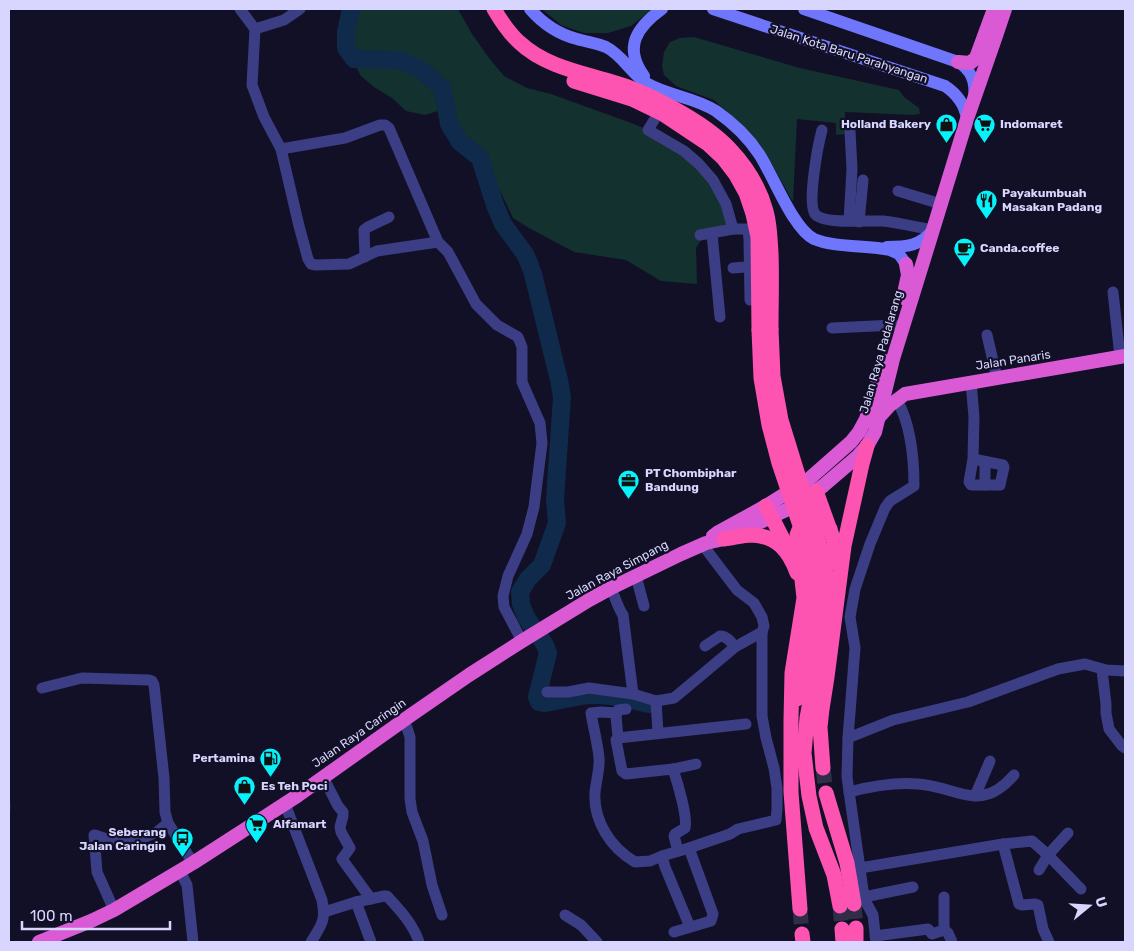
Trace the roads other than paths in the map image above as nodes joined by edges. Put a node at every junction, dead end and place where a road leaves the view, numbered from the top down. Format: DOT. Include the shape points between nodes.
graph roads {
  1 [pos="240,9"];
  2 [pos="300,9"];
  3 [pos="485,9"];
  4 [pos="494,9"];
  5 [pos="530,9"];
  6 [pos="662,9"];
  7 [pos="713,9"];
  8 [pos="804,9"];
  9 [pos="1002,11"];
  10 [pos="255,28"];
  11 [pos="958,62"];
  12 [pos="671,94"];
  13 [pos="973,101"];
  14 [pos="659,112"];
  15 [pos="967,119"];
  16 [pos="822,130"];
  17 [pos="850,132"];
  18 [pos="281,149"];
  19 [pos="863,180"];
  20 [pos="898,191"];
  21 [pos="941,204"];
  22 [pos="389,217"];
  23 [pos="854,221"];
  24 [pos="733,229"];
  25 [pos="933,230"];
  26 [pos="438,242"];
  27 [pos="855,246"];
  28 [pos="365,257"];
  29 [pos="906,264"];
  30 [pos="750,266"];
  31 [pos="733,268"];
  32 [pos="1113,292"];
  33 [pos="750,300"];
  34 [pos="720,317"];
  35 [pos="896,325"];
  36 [pos="832,328"];
  37 [pos="765,330"];
  38 [pos="987,335"];
  39 [pos="1122,357"];
  40 [pos="890,370"];
  41 [pos="997,378"];
  42 [pos="971,382"];
  43 [pos="901,397"];
  44 [pos="879,418"];
  45 [pos="867,446"];
  46 [pos="979,461"];
  47 [pos="813,485"];
  48 [pos="986,485"];
  49 [pos="769,511"];
  50 [pos="830,529"];
  51 [pos="721,536"];
  52 [pos="704,543"];
  53 [pos="792,560"];
  54 [pos="636,576"];
  55 [pos="612,588"];
  56 [pos="804,590"];
  57 [pos="838,594"];
  58 [pos="644,606"];
  59 [pos="544,628"];
  60 [pos="762,632"];
  61 [pos="525,639"];
  62 [pos="705,646"];
  63 [pos="735,648"];
  64 [pos="814,654"];
  65 [pos="1102,670"];
  66 [pos="1125,671"];
  67 [pos="42,688"];
  68 [pos="547,692"];
  69 [pos="634,694"];
  70 [pos="656,701"];
  71 [pos="791,720"];
  72 [pos="402,722"];
  73 [pos="746,724"];
  74 [pos="658,733"];
  75 [pos="618,738"];
  76 [pos="848,738"];
  77 [pos="1125,748"];
  78 [pos="990,761"];
  79 [pos="696,764"];
  80 [pos="822,768"];
  81 [pos="672,769"];
  82 [pos="1014,775"];
  83 [pos="323,777"];
  84 [pos="849,792"];
  85 [pos="826,793"];
  86 [pos="975,796"];
  87 [pos="285,804"];
  88 [pos="168,823"];
  89 [pos="1068,833"];
  90 [pos="1003,844"];
  91 [pos="684,849"];
  92 [pos="1048,855"];
  93 [pos="662,856"];
  94 [pos="193,864"];
  95 [pos="860,868"];
  96 [pos="1039,870"];
  97 [pos="180,871"];
  98 [pos="913,887"];
  99 [pos="1081,889"];
  100 [pos="944,897"];
  101 [pos="371,899"];
  102 [pos="356,902"];
  103 [pos="853,902"];
  104 [pos="800,909"];
  105 [pos="114,910"];
  106 [pos="324,912"];
  107 [pos="442,915"];
  108 [pos="565,915"];
  109 [pos="690,927"];
  110 [pos="944,930"];
  111 [pos="674,932"];
  112 [pos="876,939"];
  113 [pos="39,942"];
  114 [pos="193,942"];
  115 [pos="311,942"];
  116 [pos="370,942"];
  117 [pos="419,942"];
  118 [pos="597,942"];
  119 [pos="952,942"];
  120 [pos="1049,942"];
  1 -- 10 [label="street"];
  2 -- 10 [label="street" via="284,20"];
  3 -- 14 [label="highway" via="502,37 544,70 632,99"];
  4 -- 37 [label="highway" via="509,32 530,52 655,98 692,119 730,149 758,188 767,212 772,268"];
  5 -- 12 [label="main road" via="552,29 611,50 643,80"];
  6 -- 12 [label="main road" via="639,32 633,49 636,63 644,76"];
  7 -- 15 [label="main road, Jalan Kota Baru Parahyangan" via="945,86 961,102"];
  8 -- 11 [label="main road"];
  9 -- 11 [label="highway, Jalan Raya Padalarang" via="976,58 970,62"];
  9 -- 13 [label="highway, Jalan Raya Padalarang"];
  10 -- 18 [label="street" via="252,86"];
  11 -- 13 [label="main road, Jalan Raya Padalarang" via="974,80"];
  12 -- 27 [label="main road" via="712,108 741,132 760,156 806,234 822,242"];
  13 -- 15 [label="highway, Jalan Raya Padalarang"];
  14 -- 24 [label="street" via="648,130 684,151 713,180 726,204"];
  14 -- 37 [label="highway" via="708,144 727,163 746,193 758,237"];
  15 -- 21 [label="highway, Jalan Raya Padalarang"];
  16 -- 23 [label="street" via="812,209 822,219"];
  17 -- 23 [label="street"];
  18 -- 26 [label="street" via="345,138 385,125"];
  18 -- 28 [label="street" via="311,264 349,264"];
  19 -- 23 [label="street"];
  20 -- 21 [label="street"];
  21 -- 25 [label="highway, Jalan Raya Padalarang"];
  22 -- 28 [label="street" via="364,230"];
  23 -- 25 [label="street" via="880,221"];
  24 -- 30 [label="street" via="748,229"];
  24 -- 34 [label="street" via="706,235"];
  25 -- 27 [label="main road" via="910,246"];
  25 -- 40 [label="highway, Jalan Raya Padalarang"];
  26 -- 28 [label="street"];
  26 -- 61 [label="street" via="448,252 476,304 497,325 518,337 522,347 522,382 540,423 542,443 534,507 528,534 508,576 503,596 504,607"];
  27 -- 29 [label="main road" via="893,251"];
  29 -- 35 [label="highway, Jalan Raya Padalarang" via="908,279"];
  30 -- 31 [label="street"];
  30 -- 33 [label="street"];
  32 -- 39 [label="street"];
  35 -- 36 [label="street"];
  35 -- 47 [label="highway, Jalan Raya Padalarang" via="866,419 851,442"];
  37 -- 64 [label="highway, bridge" via="761,378 769,425 811,558"];
  38 -- 41 [label="street"];
  39 -- 41 [label="highway, Jalan Panaris"];
  40 -- 43 [label="highway" via="892,382"];
  40 -- 44 [label="highway, Jalan Raya Padalarang"];
  41 -- 42 [label="highway, Jalan Panaris"];
  42 -- 43 [label="highway, Jalan Panaris"];
  42 -- 46 [label="street"];
  43 -- 44 [label="highway"];
  43 -- 76 [label="street" via="914,467 914,486 890,501 885,508 855,589 850,616 855,648"];
  44 -- 45 [label="highway, Jalan Raya Padalarang"];
  45 -- 47 [label="highway, Jalan Raya Padalarang" via="846,468"];
  45 -- 57 [label="highway" via="844,546"];
  46 -- 48 [label="street"];
  46 -- 48 [label="street" via="970,484"];
  46 -- 48 [label="street" via="1004,467 1000,485"];
  47 -- 49 [label="highway, Jalan Raya Padalarang" via="797,504"];
  47 -- 50 [label="highway"];
  49 -- 51 [label="highway, Jalan Raya Padalarang"];
  49 -- 53 [label="highway"];
  50 -- 56 [label="highway" via="809,521 799,530 797,544"];
  50 -- 57 [label="highway" via="836,554"];
  51 -- 52 [label="highway, Jalan Raya Simpang"];
  51 -- 53 [label="highway" via="752,535 774,540 784,547"];
  52 -- 54 [label="highway, Jalan Raya Simpang"];
  52 -- 60 [label="street" via="737,590 754,604 762,617"];
  53 -- 56 [label="highway"];
  54 -- 55 [label="highway, Jalan Raya Simpang"];
  54 -- 58 [label="street"];
  55 -- 59 [label="highway, Jalan Raya Simpang"];
  55 -- 69 [label="street" via="623,615"];
  56 -- 71 [label="highway" via="792,673"];
  57 -- 80 [label="highway" via="821,718"];
  59 -- 61 [label="highway, Jalan Raya Caringin"];
  60 -- 63 [label="street"];
  60 -- 91 [label="street" via="762,716 777,788 776,820 738,829"];
  61 -- 72 [label="highway, Jalan Raya Caringin"];
  62 -- 63 [label="street" via="722,636"];
  63 -- 70 [label="street" via="674,698"];
  64 -- 71 [label="highway"];
  64 -- 103 [label="highway" via="804,753 810,796 816,828 834,875"];
  65 -- 66 [label="street"];
  65 -- 76 [label="street" via="1085,664 1058,668 968,702 893,720"];
  65 -- 77 [label="street" via="1109,728"];
  67 -- 88 [label="street" via="82,678 152,681"];
  68 -- 69 [label="street" via="589,688"];
  69 -- 70 [label="street"];
  70 -- 74 [label="street"];
  71 -- 104 [label="highway" via="791,792"];
  72 -- 83 [label="highway, Jalan Raya Caringin"];
  72 -- 107 [label="street" via="410,737 412,812"];
  73 -- 74 [label="street"];
  74 -- 75 [label="street"];
  75 -- 81 [label="street" via="624,773"];
  75 -- 93 [label="street" via="616,715 621,711 591,713 599,759 594,806 597,816 612,842 632,861 650,861"];
  76 -- 84 [label="street"];
  78 -- 86 [label="street"];
  79 -- 81 [label="street"];
  81 -- 91 [label="street" via="686,823 685,828 674,836"];
  82 -- 86 [label="street" via="990,794"];
  83 -- 87 [label="highway, Jalan Raya Caringin"];
  83 -- 101 [label="street" via="343,812 340,827 350,848 342,859"];
  84 -- 86 [label="street" via="890,784 920,784"];
  84 -- 95 [label="street"];
  85 -- 103 [label="highway" via="847,863"];
  87 -- 94 [label="highway, Jalan Raya Caringin"];
  87 -- 106 [label="street"];
  88 -- 94 [label="street"];
  88 -- 105 [label="street" via="143,838 127,841 94,835 97,872"];
  89 -- 92 [label="street"];
  90 -- 92 [label="street" via="1032,841"];
  90 -- 95 [label="street"];
  90 -- 120 [label="street" via="1020,904 1036,904"];
  91 -- 93 [label="street"];
  91 -- 109 [label="street" via="712,914 711,920"];
  92 -- 96 [label="street"];
  92 -- 99 [label="street"];
  93 -- 109 [label="street"];
  94 -- 97 [label="highway, Jalan Raya Caringin"];
  95 -- 103 [label="street"];
  97 -- 105 [label="highway, Jalan Raya Caringin"];
  97 -- 114 [label="street" via="187,885"];
  98 -- 103 [label="street"];
  100 -- 110 [label="street"];
  101 -- 102 [label="street"];
  101 -- 117 [label="street" via="387,896 407,919"];
  102 -- 106 [label="street"];
  102 -- 116 [label="street"];
  103 -- 112 [label="street" via="866,904 873,915"];
  105 -- 113 [label="highway, Jalan Raya Caringin"];
  106 -- 115 [label="street" via="323,922"];
  108 -- 118 [label="street" via="581,925"];
  109 -- 111 [label="street"];
  110 -- 112 [label="street" via="932,934 928,929"];
  110 -- 119 [label="street"];
}
